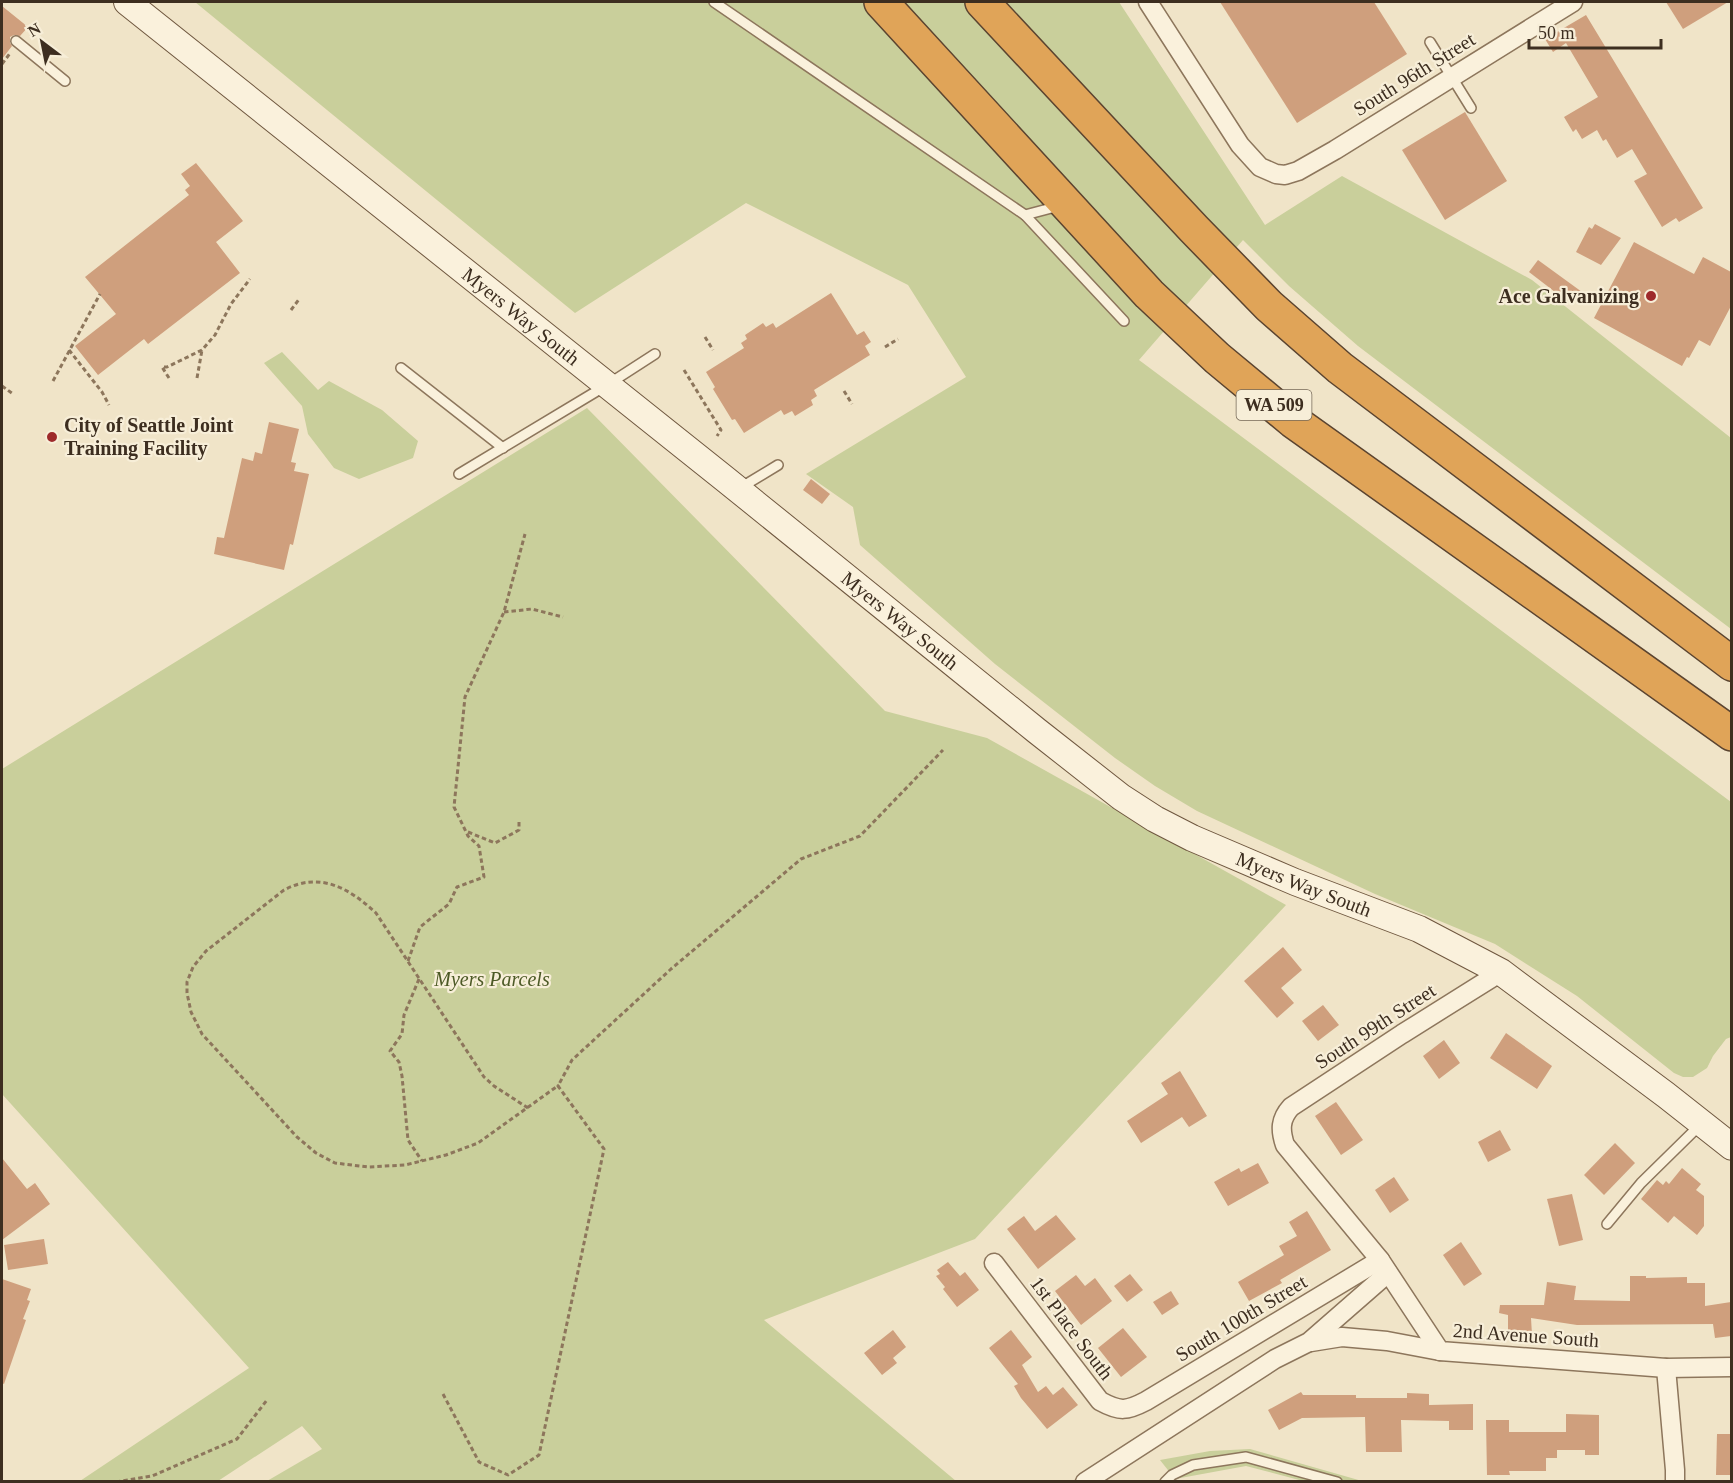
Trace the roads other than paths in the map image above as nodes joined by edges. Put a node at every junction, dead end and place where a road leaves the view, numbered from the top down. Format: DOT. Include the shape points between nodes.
graph roads {
  1 [pos="127,2"];
  2 [pos="714,2"];
  3 [pos="881,2"];
  4 [pos="982,2"];
  5 [pos="1148,2"];
  6 [pos="1573,2"];
  7 [pos="1430,42"];
  8 [pos="14,46"];
  9 [pos="1452,77"];
  10 [pos="65,81"];
  11 [pos="1471,108"];
  12 [pos="1067,204"];
  13 [pos="1025,216"];
  14 [pos="1124,321"];
  15 [pos="655,354"];
  16 [pos="401,368"];
  17 [pos="608,385"];
  18 [pos="503,448"];
  19 [pos="778,465"];
  20 [pos="459,474"];
  21 [pos="738,489"];
  22 [pos="1731,664"];
  23 [pos="1731,734"];
  24 [pos="1501,972"];
  25 [pos="1701,1123"];
  26 [pos="1282,1125"];
  27 [pos="1731,1147"];
  28 [pos="1607,1224"];
  29 [pos="994,1263"];
  30 [pos="1384,1266"];
  31 [pos="1309,1342"];
  32 [pos="1440,1351"];
  33 [pos="1731,1367"];
  34 [pos="1666,1368"];
  35 [pos="1123,1410"];
  36 [pos="1093,1480"];
  37 [pos="1165,1482"];
  38 [pos="1337,1482"];
  39 [pos="1675,1482"];
  1 -- 17 [label="main road, Myers Way South"];
  2 -- 13 [label="lane"];
  3 -- 12 [label="highway, WA 509"];
  4 -- 22 [label="highway" via="1269,306 1350,375"];
  5 -- 9 [label="street, South 96th Street" via="1240,145 1260,167 1276,174 1298,171"];
  6 -- 9 [label="street, South 96th Street"];
  7 -- 9 [label="lane"];
  8 -- 10 [label="lane"];
  9 -- 11 [label="lane"];
  12 -- 13 [label="lane"];
  12 -- 23 [label="highway, WA 509" via="1149,294 1217,358 1293,421"];
  13 -- 14 [label="lane"];
  15 -- 17 [label="lane"];
  16 -- 18 [label="lane"];
  17 -- 18 [label="lane"];
  17 -- 21 [label="main road, Myers Way South"];
  18 -- 20 [label="lane"];
  19 -- 21 [label="lane"];
  21 -- 24 [label="main road, Myers Way South" via="1037,731 1155,819 1295,882 1419,929"];
  24 -- 25 [label="main road, Myers Way South"];
  24 -- 26 [label="street, South 99th Street" via="1291,1107"];
  25 -- 27 [label="main road, Myers Way South"];
  25 -- 28 [label="lane"];
  26 -- 30 [label="street, 2nd Avenue South" via="1282,1137 1289,1152"];
  29 -- 35 [label="street, 1st Place South" via="1100,1401"];
  30 -- 31 [label="street"];
  30 -- 32 [label="street, 2nd Avenue South"];
  30 -- 35 [label="street, South 100th Street" via="1136,1407"];
  31 -- 32 [label="street" via="1342,1337"];
  31 -- 36 [label="street" via="1275,1359"];
  32 -- 34 [label="street, 2nd Avenue South"];
  33 -- 34 [label="street, 2nd Avenue South"];
  34 -- 39 [label="street"];
  37 -- 38 [label="lane" via="1193,1465 1246,1457"];
}
